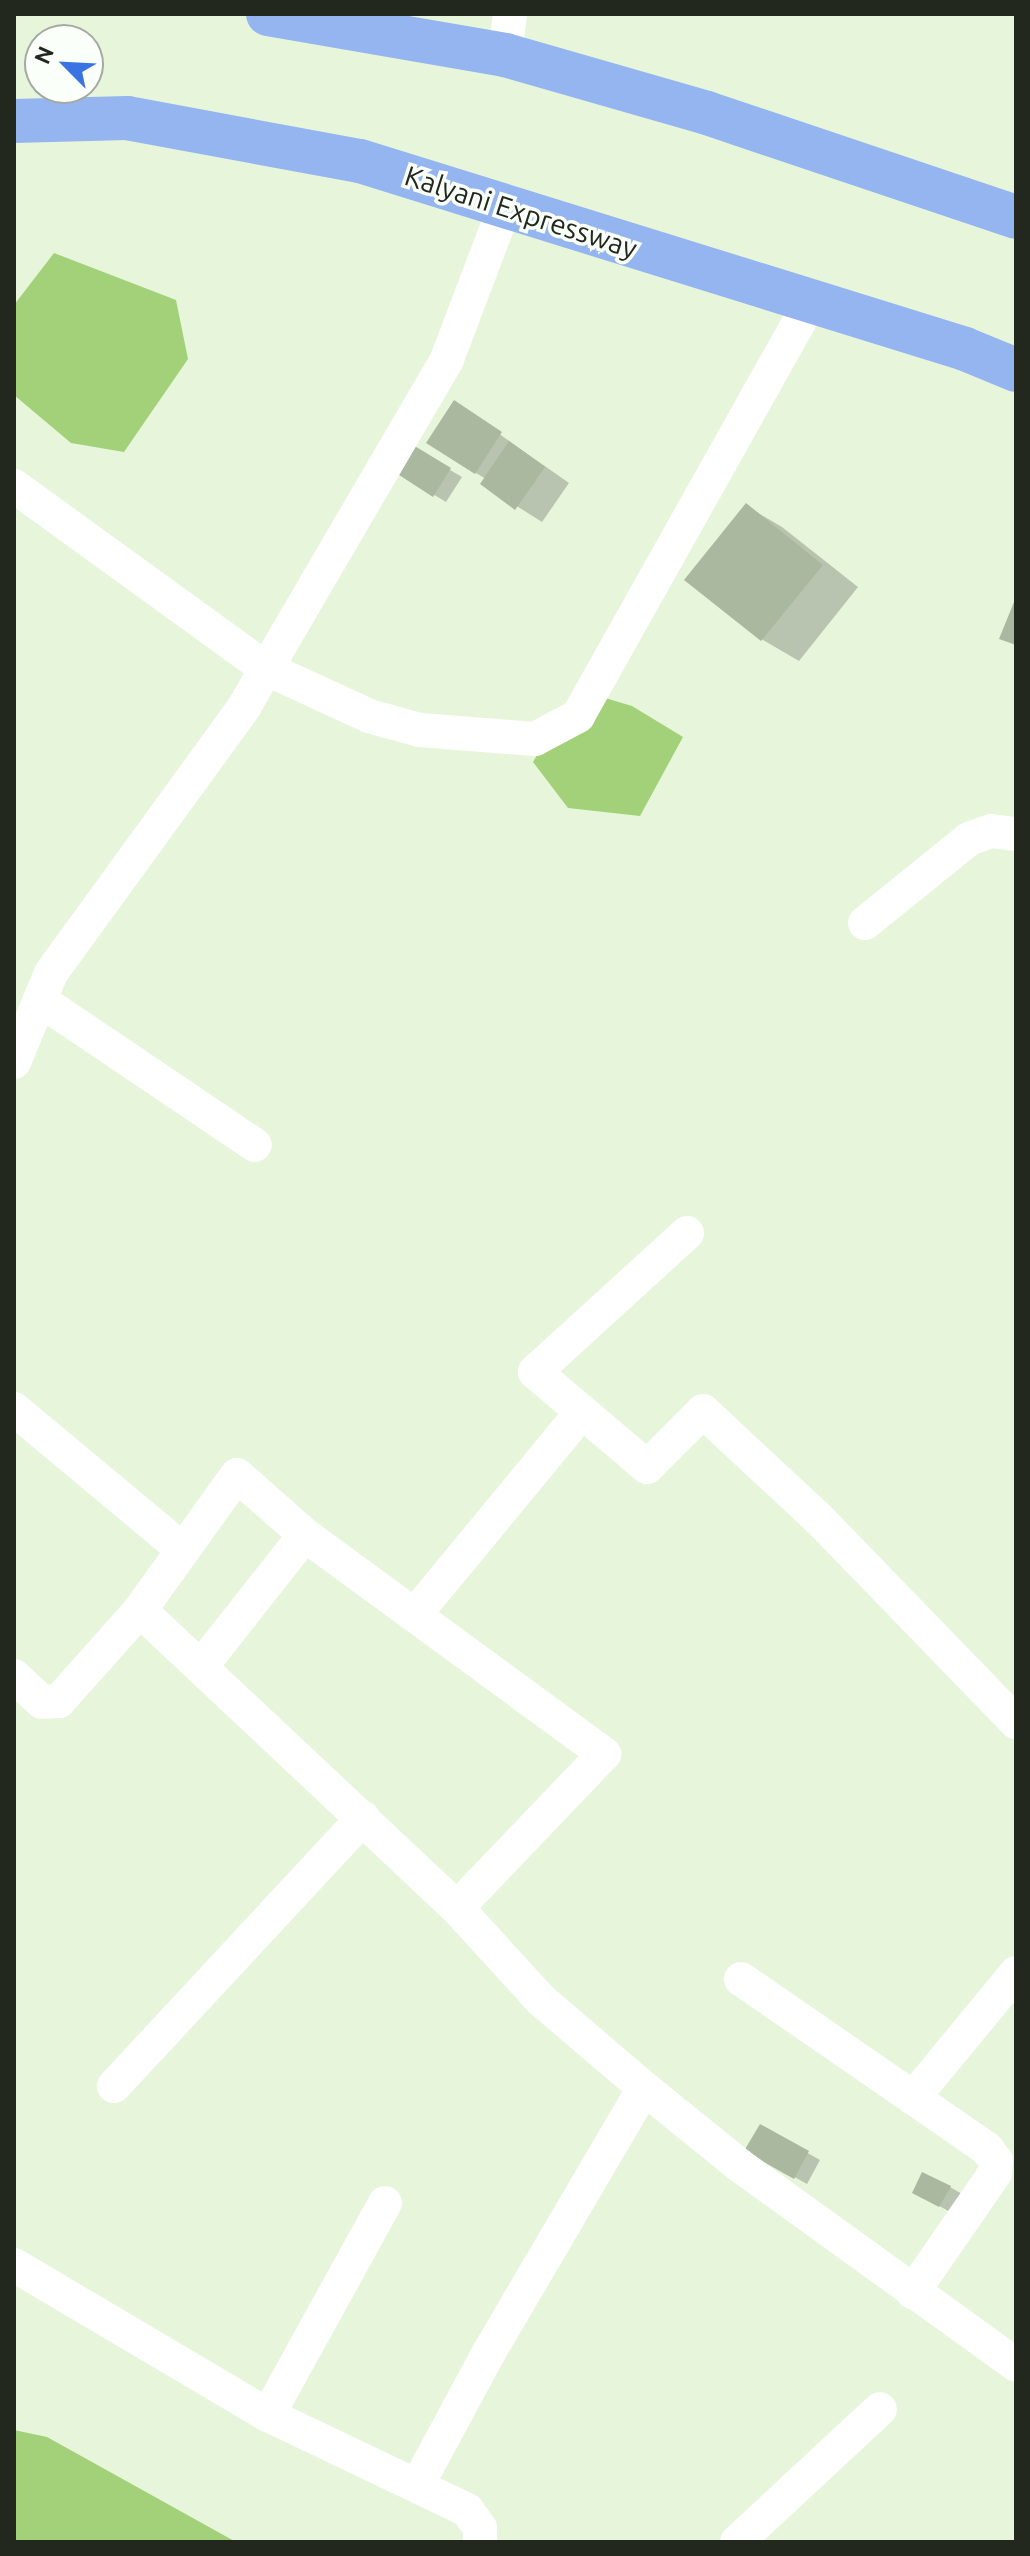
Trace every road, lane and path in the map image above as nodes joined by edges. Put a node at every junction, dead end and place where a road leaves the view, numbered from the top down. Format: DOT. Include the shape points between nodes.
graph roads {
  1 [pos="268,14"];
  2 [pos="507,34"];
  3 [pos="14,121"];
  4 [pos="505,206"];
  5 [pos="1016,217"];
  6 [pos="809,305"];
  7 [pos="1016,370"];
  8 [pos="14,486"];
  9 [pos="267,669"];
  10 [pos="1016,834"];
  11 [pos="865,923"];
  12 [pos="40,1000"];
  13 [pos="14,1062"];
  14 [pos="255,1145"];
  15 [pos="687,1233"];
  16 [pos="14,1409"];
  17 [pos="582,1412"];
  18 [pos="305,1535"];
  19 [pos="182,1549"];
  20 [pos="140,1610"];
  21 [pos="417,1612"];
  22 [pos="203,1664"];
  23 [pos="14,1676"];
  24 [pos="1016,1722"];
  25 [pos="363,1818"];
  26 [pos="457,1908"];
  27 [pos="1016,1973"];
  28 [pos="741,1979"];
  29 [pos="114,2086"];
  30 [pos="644,2088"];
  31 [pos="913,2098"];
  32 [pos="385,2203"];
  33 [pos="14,2265"];
  34 [pos="913,2292"];
  35 [pos="1016,2365"];
  36 [pos="880,2409"];
  37 [pos="268,2415"];
  38 [pos="418,2484"];
  39 [pos="480,2542"];
  40 [pos="737,2542"];
  1 -- 2 [label="highway"];
  2 -- 5 [label="highway" via="707,113"];
  3 -- 4 [label="highway, Kalyani Expressway" via="127,118 360,161"];
  4 -- 6 [label="highway, Kalyani Expressway"];
  4 -- 9 [label="street" via="447,359"];
  6 -- 7 [label="highway, Kalyani Expressway" via="965,349"];
  6 -- 9 [label="street" via="603,675 578,716 562,728 535,739 420,730 369,716"];
  8 -- 9 [label="street"];
  9 -- 12 [label="street" via="51,973"];
  10 -- 11 [label="street" via="991,831 969,839"];
  12 -- 13 [label="street"];
  12 -- 14 [label="street"];
  15 -- 17 [label="street" via="535,1372"];
  16 -- 19 [label="street"];
  17 -- 21 [label="street"];
  17 -- 24 [label="street" via="647,1467 703,1411 819,1519"];
  18 -- 19 [label="street" via="237,1475"];
  18 -- 21 [label="street"];
  18 -- 22 [label="street"];
  19 -- 20 [label="street"];
  20 -- 22 [label="street"];
  20 -- 23 [label="street" via="59,1701 42,1702"];
  21 -- 26 [label="street" via="604,1754"];
  22 -- 25 [label="street"];
  25 -- 26 [label="street"];
  25 -- 29 [label="street"];
  26 -- 30 [label="street" via="541,2000"];
  27 -- 31 [label="street"];
  28 -- 31 [label="street"];
  30 -- 34 [label="street"];
  30 -- 38 [label="street"];
  31 -- 34 [label="street" via="987,2149 996,2161 995,2173"];
  32 -- 37 [label="street"];
  33 -- 37 [label="street"];
  34 -- 35 [label="street"];
  36 -- 40 [label="street"];
  37 -- 38 [label="street"];
  38 -- 39 [label="street" via="467,2510 480,2528"];
}
